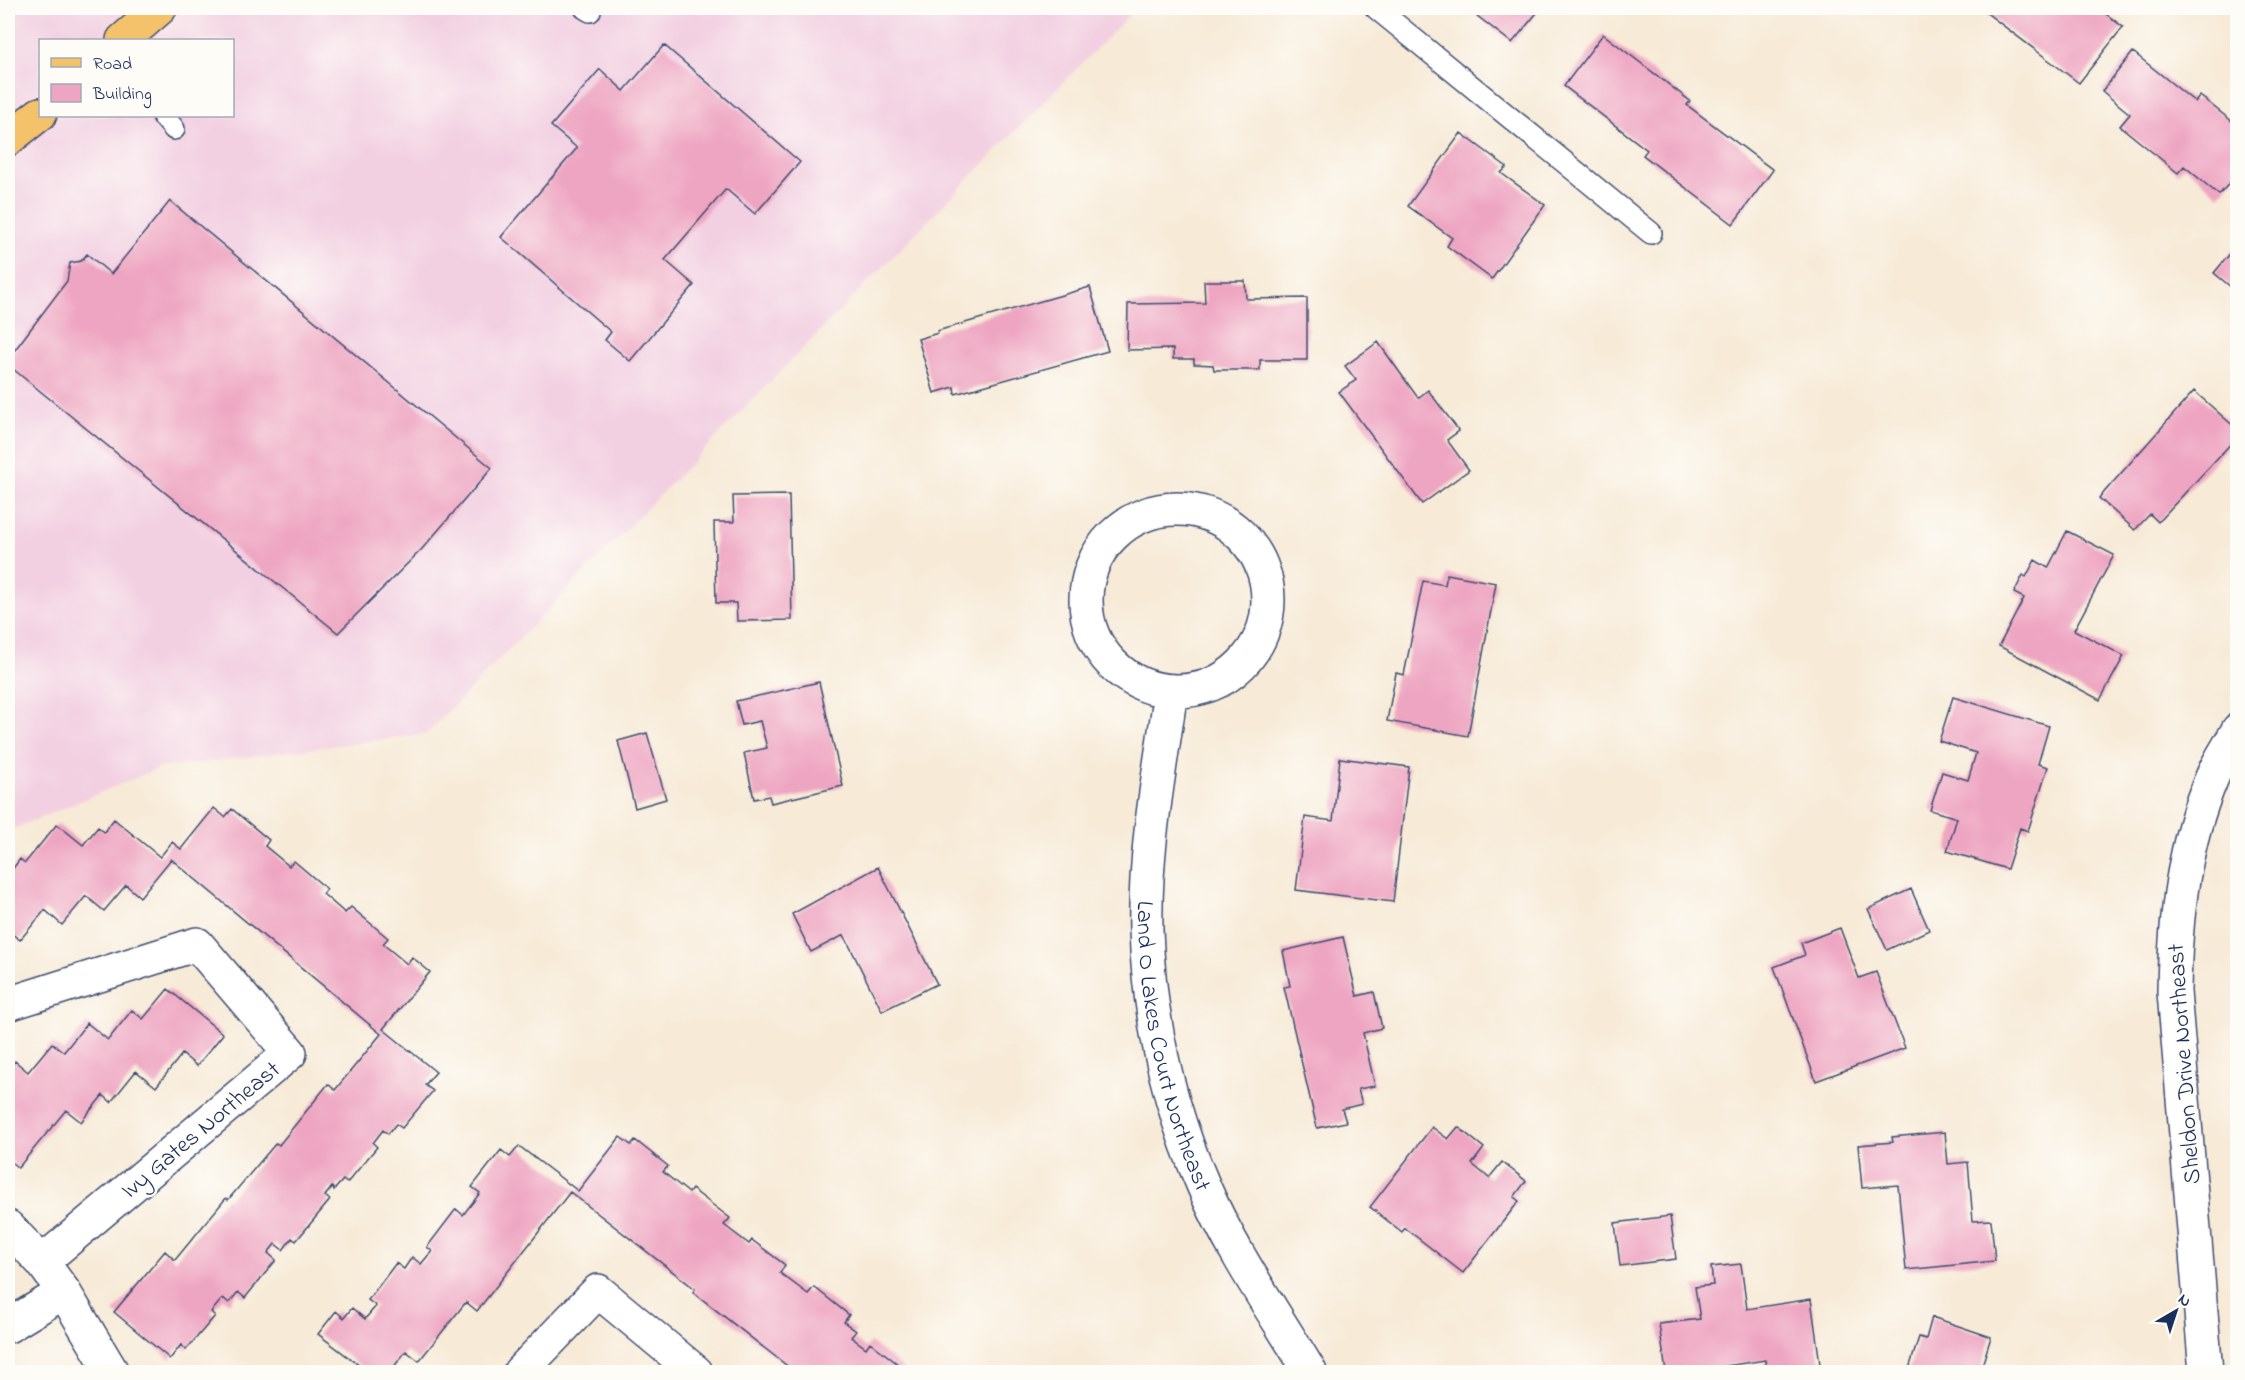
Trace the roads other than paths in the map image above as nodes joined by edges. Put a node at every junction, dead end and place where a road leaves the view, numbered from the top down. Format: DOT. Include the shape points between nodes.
graph roads {
  1 [pos="160,8"];
  2 [pos="1376,8"];
  3 [pos="124,39"];
  4 [pos="39,115"];
  5 [pos="8,139"];
  6 [pos="1651,234"];
  7 [pos="1171,691"];
  8 [pos="2238,730"];
  9 [pos="8,1004"];
  10 [pos="8,1227"];
  11 [pos="42,1262"];
  12 [pos="64,1292"];
  13 [pos="8,1326"];
  14 [pos="112,1372"];
  15 [pos="520,1372"];
  16 [pos="696,1372"];
  17 [pos="1310,1372"];
  18 [pos="2206,1372"];
  1 -- 3 [label="main road"];
  2 -- 6 [label="lane"];
  4 -- 5 [label="main road"];
  7 -- 7 [label="street" via="1196,690 1238,669 1264,629 1269,606 1267,582 1246,539 1227,523 1183,508 1136,517 1116,531 1100,549 1085,594 1095,640 1108,660 1126,676"];
  7 -- 17 [label="street, Land O Lakes Court Northeast" via="1150,838 1146,930 1157,1033 1179,1123 1204,1188 1236,1250"];
  8 -- 18 [label="street, Sheldon Drive Northeast" via="2213,776 2184,865 2175,933 2174,992"];
  9 -- 11 [label="street, Ivy Gates Northeast" via="197,944 290,1053"];
  10 -- 11 [label="street"];
  11 -- 12 [label="street"];
  12 -- 13 [label="street"];
  12 -- 14 [label="street"];
  15 -- 16 [label="street" via="598,1292"];
}
